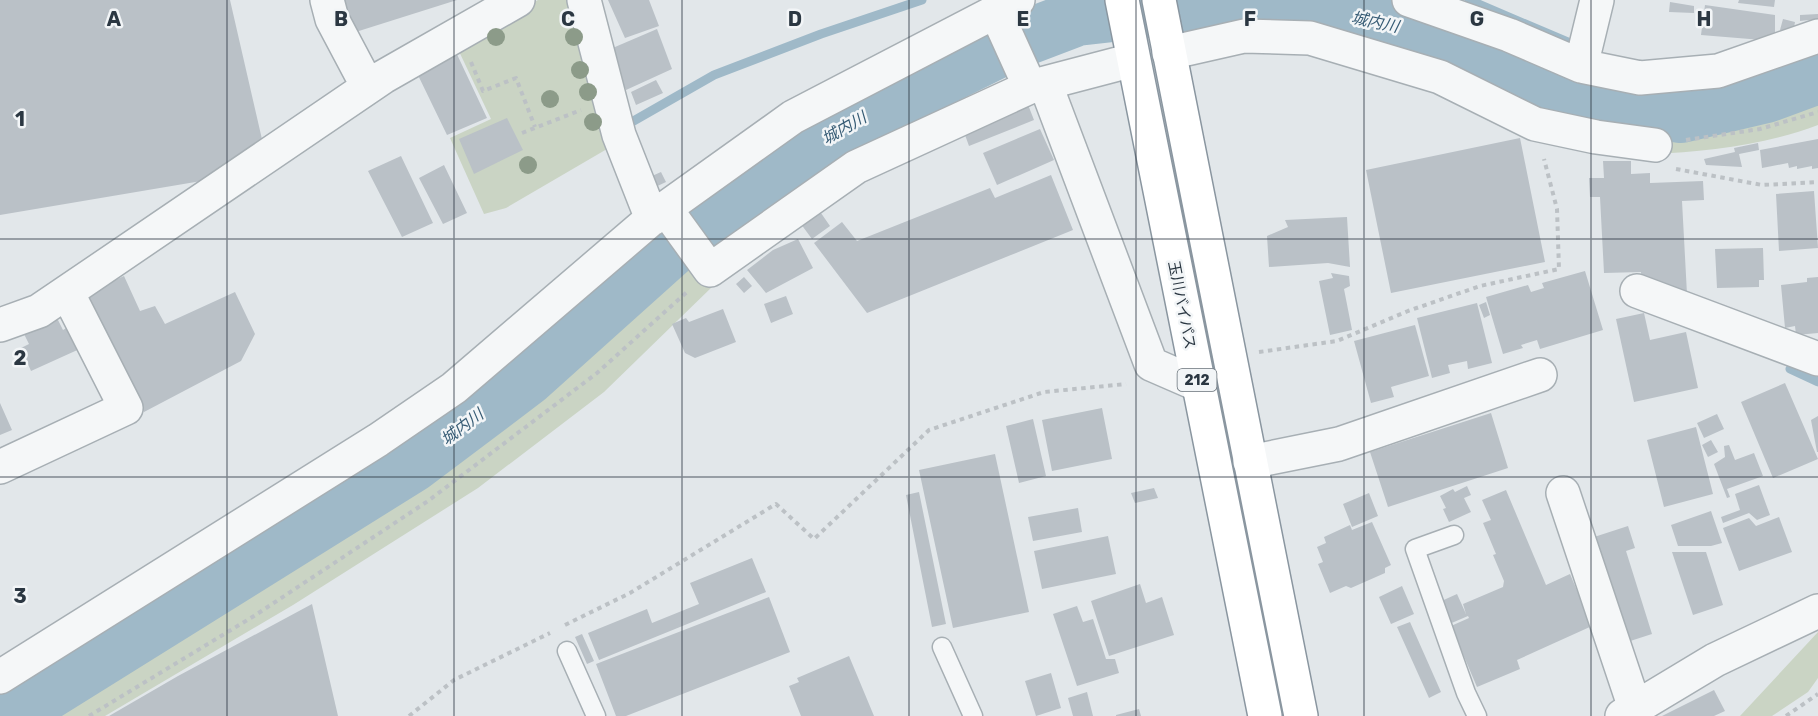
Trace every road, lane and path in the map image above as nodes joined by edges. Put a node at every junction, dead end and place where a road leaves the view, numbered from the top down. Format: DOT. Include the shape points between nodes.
graph roads {
  1 [pos="327,0"];
  2 [pos="518,0"];
  3 [pos="584,0"];
  4 [pos="1122,0"];
  5 [pos="1159,0"];
  6 [pos="1409,0"];
  7 [pos="1597,0"];
  8 [pos="1007,6"];
  9 [pos="459,33"];
  10 [pos="1818,36"];
  11 [pos="1168,49"];
  12 [pos="1131,52"];
  13 [pos="1581,66"];
  14 [pos="1038,85"];
  15 [pos="368,87"];
  16 [pos="610,100"];
  17 [pos="1818,112"];
  18 [pos="1535,124"];
  19 [pos="535,127"];
  20 [pos="522,133"];
  21 [pos="1655,145"];
  22 [pos="1818,182"];
  23 [pos="659,214"];
  24 [pos="710,270"];
  25 [pos="1637,291"];
  26 [pos="67,292"];
  27 [pos="0,325"];
  28 [pos="1259,352"];
  29 [pos="1818,359"];
  30 [pos="1540,375"];
  31 [pos="1132,383"];
  32 [pos="1197,384"];
  33 [pos="1250,462"];
  34 [pos="0,467"];
  35 [pos="1563,493"];
  36 [pos="1454,535"];
  37 [pos="1818,610"];
  38 [pos="942,647"];
  39 [pos="567,651"];
  40 [pos="0,677"];
  41 [pos="1818,694"];
  42 [pos="1628,712"];
  43 [pos="89,716"];
  44 [pos="409,716"];
  45 [pos="596,716"];
  46 [pos="973,716"];
  47 [pos="1265,716"];
  48 [pos="1301,716"];
  49 [pos="1477,716"];
  50 [pos="1786,716"];
  1 -- 15 [label="street" via="332,19"];
  2 -- 9 [label="street"];
  3 -- 16 [label="street"];
  4 -- 12 [label="highway, 玉川バイパス / 212"];
  5 -- 11 [label="highway, 212"];
  6 -- 13 [label="street" via="1509,35"];
  7 -- 13 [label="street"];
  8 -- 14 [label="street"];
  8 -- 23 [label="street" via="793,117"];
  9 -- 15 [label="street"];
  9 -- 19 [label="path" via="483,92 516,78"];
  10 -- 13 [label="street" via="1718,70 1640,78"];
  11 -- 18 [label="street" via="1244,36 1310,38 1440,77"];
  11 -- 33 [label="highway, 212"];
  12 -- 14 [label="street"];
  12 -- 32 [label="highway, 玉川バイパス / 212"];
  14 -- 24 [label="street" via="856,167"];
  14 -- 32 [label="street" via="1151,364"];
  15 -- 26 [label="street"];
  16 -- 19 [label="path"];
  16 -- 23 [label="street" via="619,135"];
  17 -- 21 [label="path" via="1760,129"];
  18 -- 21 [label="street"];
  18 -- 28 [label="path" via="1557,209 1559,269 1480,286 1337,341"];
  19 -- 20 [label="path"];
  21 -- 22 [label="path" via="1672,169 1762,185"];
  23 -- 24 [label="street"];
  23 -- 40 [label="street" via="454,387 378,440"];
  24 -- 43 [label="path" via="597,373 429,501 254,616"];
  25 -- 29 [label="street"];
  26 -- 27 [label="street" via="39,311"];
  26 -- 34 [label="street" via="126,408"];
  30 -- 33 [label="street" via="1339,444"];
  31 -- 44 [label="path" via="1044,392 929,430 814,539 776,504 630,593 454,680"];
  32 -- 47 [label="highway, 玉川バイパス / 212"];
  33 -- 48 [label="highway, 212"];
  35 -- 42 [label="street"];
  36 -- 49 [label="lane" via="1415,549"];
  37 -- 42 [label="street" via="1715,660"];
  38 -- 46 [label="lane"];
  39 -- 45 [label="lane"];
  41 -- 50 [label="path"];
}
